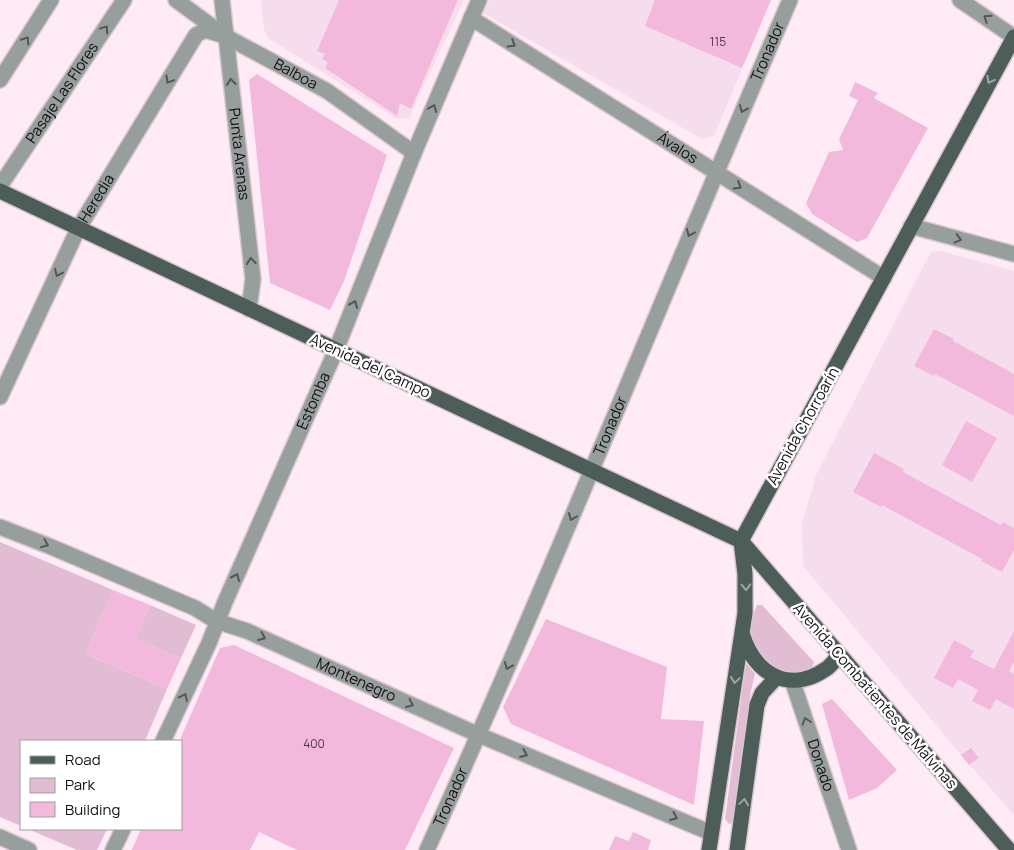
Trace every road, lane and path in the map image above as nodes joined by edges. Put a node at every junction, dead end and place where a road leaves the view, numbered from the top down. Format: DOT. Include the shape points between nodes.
graph roads {
  1 [pos="51,0"];
  2 [pos="124,0"];
  3 [pos="176,0"];
  4 [pos="222,0"];
  5 [pos="479,0"];
  6 [pos="790,0"];
  7 [pos="960,0"];
  8 [pos="471,18"];
  9 [pos="225,36"];
  10 [pos="1014,37"];
  11 [pos="0,80"];
  12 [pos="414,153"];
  13 [pos="716,172"];
  14 [pos="0,186"];
  15 [pos="0,192"];
  16 [pos="911,226"];
  17 [pos="78,228"];
  18 [pos="1014,254"];
  19 [pos="884,278"];
  20 [pos="249,309"];
  21 [pos="336,350"];
  22 [pos="0,397"];
  23 [pos="591,472"];
  24 [pos="0,527"];
  25 [pos="741,541"];
  26 [pos="216,621"];
  27 [pos="742,632"];
  28 [pos="839,655"];
  29 [pos="776,678"];
  30 [pos="792,680"];
  31 [pos="479,735"];
  32 [pos="163,740"];
  33 [pos="123,830"];
  34 [pos="711,833"];
  35 [pos="0,837"];
  36 [pos="738,845"];
  37 [pos="30,850"];
  38 [pos="113,850"];
  39 [pos="427,850"];
  40 [pos="709,850"];
  41 [pos="849,850"];
  42 [pos="1009,850"];
  11 -- 1 [label="street, one-way"];
  14 -- 2 [label="street, Pasaje Las Flores, one-way"];
  3 -- 9 [label="street, Balboa"];
  4 -- 9 [label="street, Punta Arenas"];
  5 -- 8 [label="street, Estomba"];
  6 -- 13 [label="street, Tronador, one-way"];
  10 -- 7 [label="street, one-way"];
  12 -- 8 [label="street, Estomba, one-way"];
  8 -- 13 [label="street, Ávalos, one-way"];
  9 -- 12 [label="street, Balboa" via="327,91"];
  9 -- 17 [label="street, Heredia, one-way" via="205,30 196,34"];
  20 -- 9 [label="street, Punta Arenas, one-way" via="253,279"];
  10 -- 16 [label="main road, Avenida Chorroarín, one-way"];
  21 -- 12 [label="street, Estomba, one-way"];
  13 -- 19 [label="street, Ávalos, one-way"];
  13 -- 23 [label="street, Tronador, one-way"];
  15 -- 17 [label="main road, Avenida del Campo"];
  16 -- 18 [label="street, one-way"];
  16 -- 19 [label="main road, Avenida Chorroarín"];
  17 -- 20 [label="main road, Avenida del Campo"];
  17 -- 22 [label="street, Heredia, one-way"];
  19 -- 25 [label="main road, Avenida Chorroarín"];
  20 -- 21 [label="main road, Avenida del Campo"];
  21 -- 23 [label="main road, Avenida del Campo"];
  26 -- 21 [label="street, Estomba, one-way"];
  23 -- 25 [label="main road, Avenida del Campo"];
  23 -- 31 [label="street, Tronador, one-way"];
  24 -- 26 [label="street, Montenegro, one-way" via="195,608"];
  25 -- 27 [label="main road, one-way" via="746,594"];
  25 -- 28 [label="main road, Avenida Combatientes de Malvinas"];
  26 -- 31 [label="street, Montenegro, one-way" via="247,630"];
  32 -- 26 [label="street, Estomba, one-way"];
  27 -- 29 [label="main road" via="753,659"];
  27 -- 34 [label="main road, one-way"];
  28 -- 30 [label="main road" via="827,668 810,677"];
  28 -- 42 [label="main road, Avenida Combatientes de Malvinas"];
  29 -- 30 [label="main road"];
  36 -- 29 [label="main road, one-way" via="757,705 762,693"];
  41 -- 30 [label="street, Donado, one-way"];
  31 -- 34 [label="street, Montenegro, one-way"];
  31 -- 39 [label="street, Tronador"];
  33 -- 38 [label="street"];
  34 -- 36 [label="main road"];
  34 -- 40 [label="main road"];
  35 -- 37 [label="street"];
}
